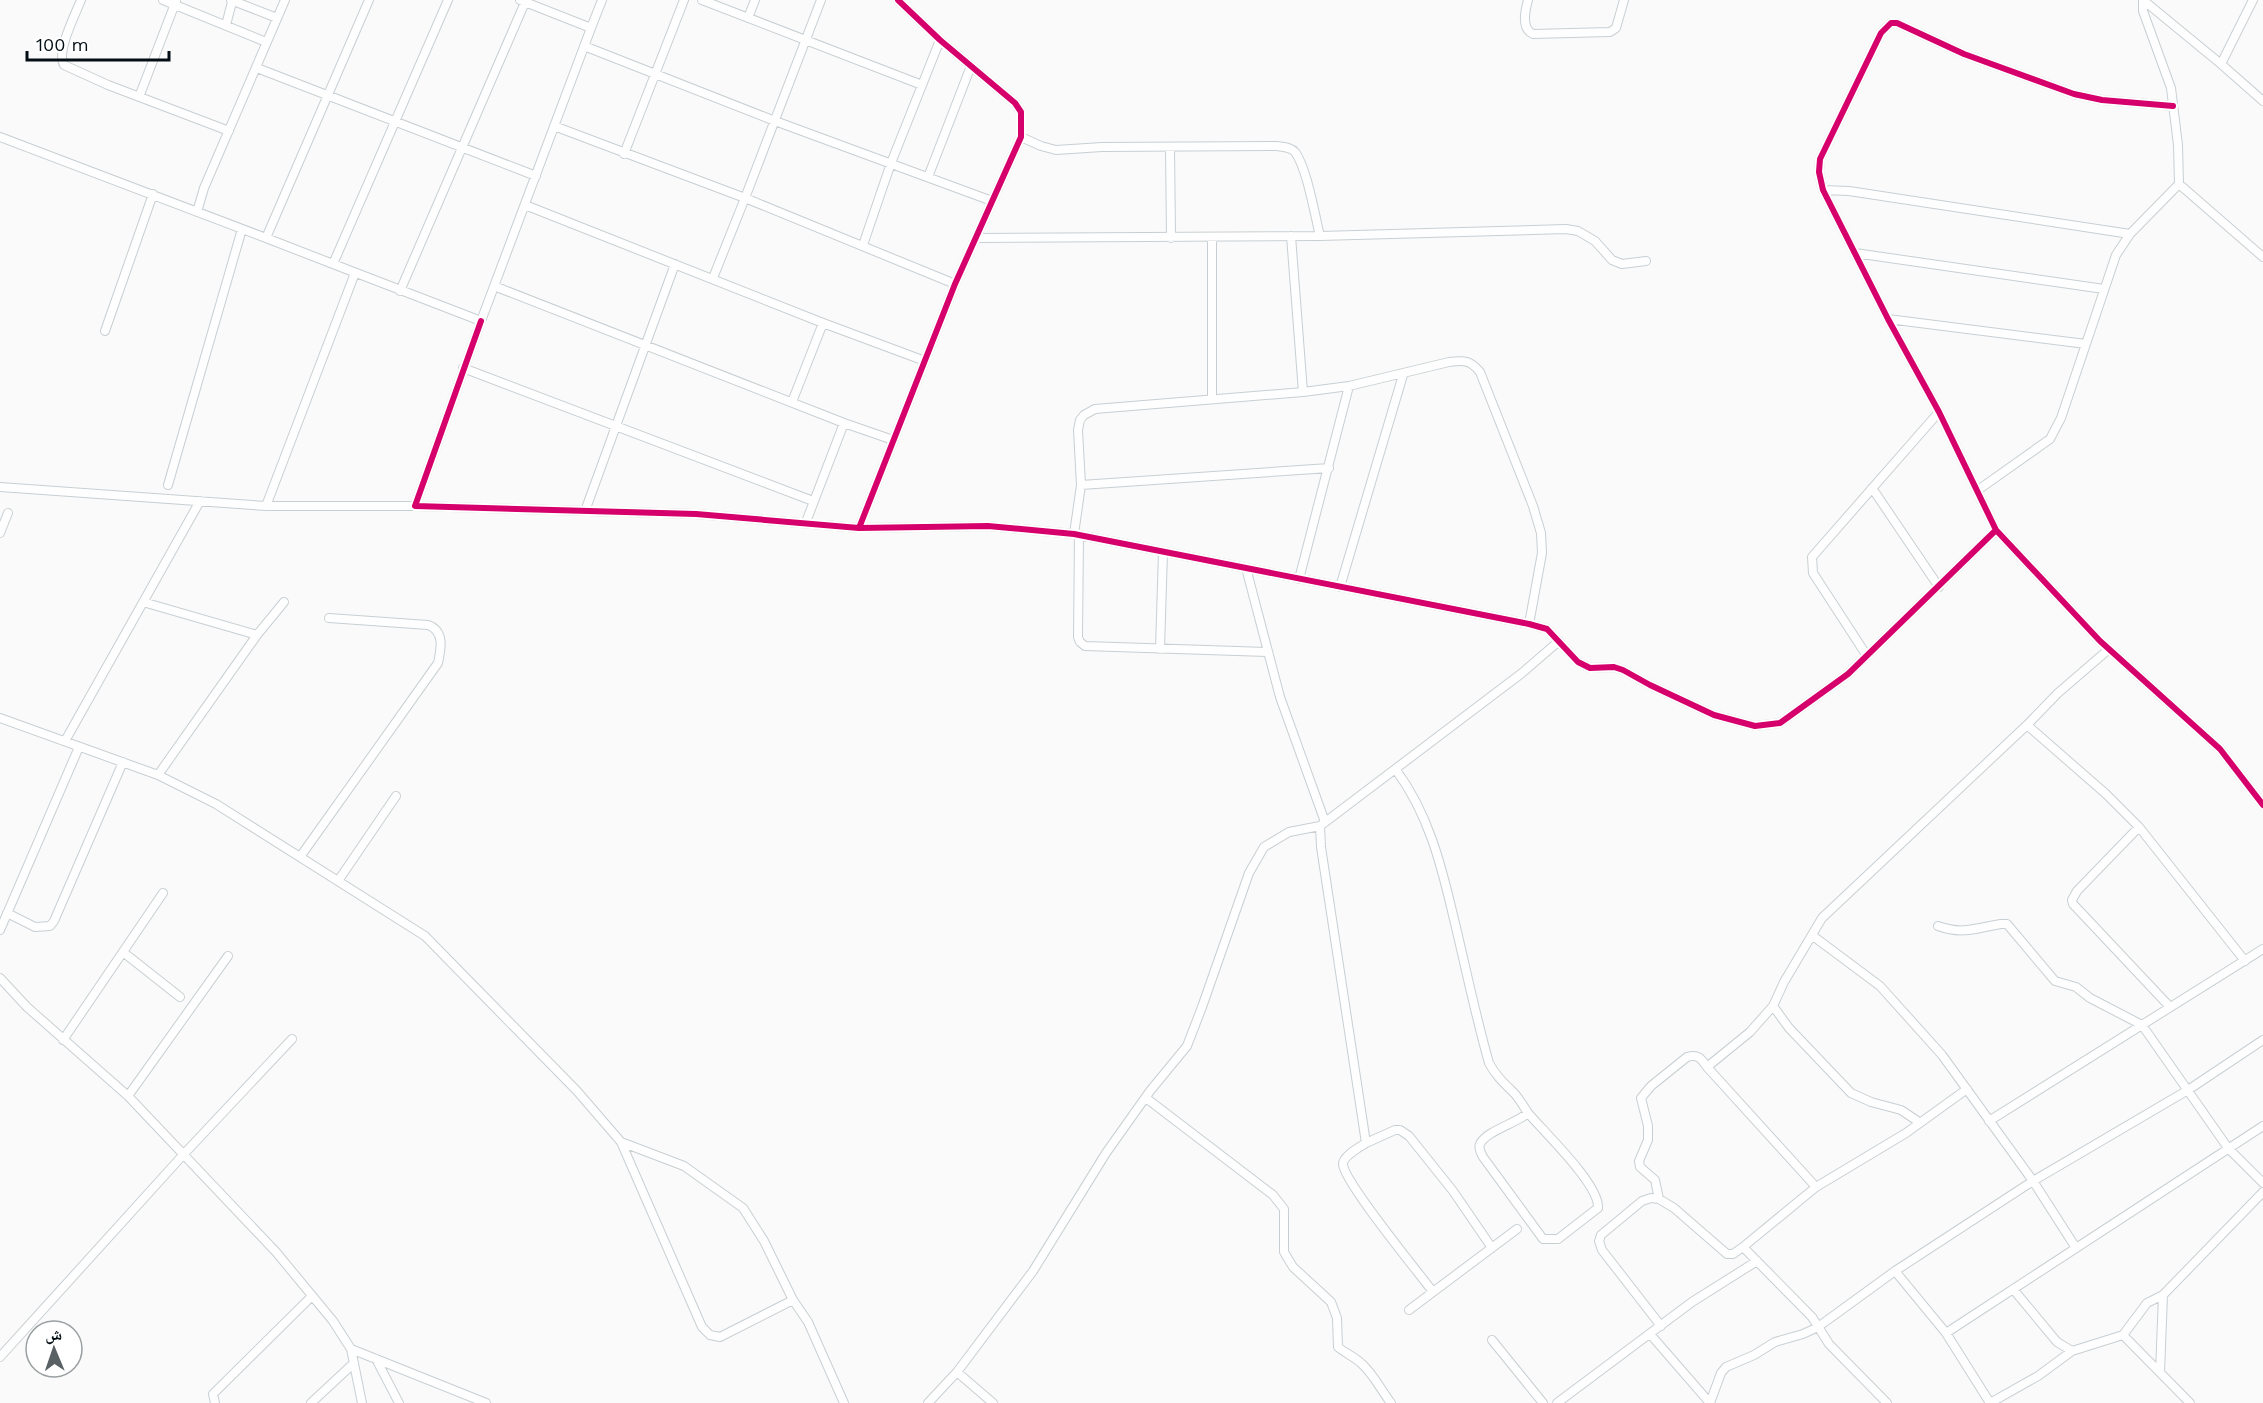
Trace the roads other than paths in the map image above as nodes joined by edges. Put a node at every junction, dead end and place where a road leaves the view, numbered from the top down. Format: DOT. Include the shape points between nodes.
graph roads {
  1 [pos="81,0"];
  2 [pos="163,0"];
  3 [pos="285,0"];
  4 [pos="369,0"];
  5 [pos="448,0"];
  6 [pos="602,0"];
  7 [pos="684,0"];
  8 [pos="702,0"];
  9 [pos="755,0"];
  10 [pos="821,0"];
  11 [pos="897,0"];
  12 [pos="1528,0"];
  13 [pos="1624,0"];
  14 [pos="2143,0"];
  15 [pos="2253,0"];
  16 [pos="232,1"];
  17 [pos="523,1"];
  18 [pos="175,2"];
  19 [pos="277,18"];
  20 [pos="748,18"];
  21 [pos="226,25"];
  22 [pos="591,28"];
  23 [pos="806,40"];
  24 [pos="940,40"];
  25 [pos="266,42"];
  26 [pos="584,46"];
  27 [pos="2222,64"];
  28 [pos="971,66"];
  29 [pos="257,68"];
  30 [pos="656,75"];
  31 [pos="922,85"];
  32 [pos="327,96"];
  33 [pos="139,97"];
  34 [pos="2263,101"];
  35 [pos="2173,106"];
  36 [pos="775,121"];
  37 [pos="396,122"];
  38 [pos="554,126"];
  39 [pos="229,131"];
  40 [pos="0,137"];
  41 [pos="1021,137"];
  42 [pos="461,147"];
  43 [pos="1170,147"];
  44 [pos="624,154"];
  45 [pos="891,163"];
  46 [pos="536,176"];
  47 [pos="928,177"];
  48 [pos="2179,184"];
  49 [pos="1823,190"];
  50 [pos="153,194"];
  51 [pos="745,198"];
  52 [pos="992,201"];
  53 [pos="525,205"];
  54 [pos="197,212"];
  55 [pos="242,229"];
  56 [pos="2130,234"];
  57 [pos="1291,236"];
  58 [pos="1320,236"];
  59 [pos="1212,237"];
  60 [pos="266,238"];
  61 [pos="976,238"];
  62 [pos="1171,238"];
  63 [pos="863,245"];
  64 [pos="1855,253"];
  65 [pos="2263,257"];
  66 [pos="1646,261"];
  67 [pos="333,264"];
  68 [pos="675,264"];
  69 [pos="355,273"];
  70 [pos="713,278"];
  71 [pos="955,284"];
  72 [pos="494,286"];
  73 [pos="2104,289"];
  74 [pos="400,291"];
  75 [pos="1888,319"];
  76 [pos="481,321"];
  77 [pos="823,323"];
  78 [pos="105,331"];
  79 [pos="2086,344"];
  80 [pos="646,345"];
  81 [pos="925,361"];
  82 [pos="464,368"];
  83 [pos="1403,375"];
  84 [pos="1349,386"];
  85 [pos="1303,392"];
  86 [pos="1212,398"];
  87 [pos="792,402"];
  88 [pos="1939,412"];
  89 [pos="844,423"];
  90 [pos="616,426"];
  91 [pos="893,440"];
  92 [pos="1329,468"];
  93 [pos="168,485"];
  94 [pos="1081,485"];
  95 [pos="0,487"];
  96 [pos="1872,488"];
  97 [pos="1978,490"];
  98 [pos="200,501"];
  99 [pos="813,501"];
  100 [pos="266,506"];
  101 [pos="415,506"];
  102 [pos="585,511"];
  103 [pos="8,513"];
  104 [pos="806,522"];
  105 [pos="859,528"];
  106 [pos="1996,530"];
  107 [pos="0,533"];
  108 [pos="1077,534"];
  109 [pos="1163,552"];
  110 [pos="1246,568"];
  111 [pos="1299,579"];
  112 [pos="1939,586"];
  113 [pos="1340,587"];
  114 [pos="143,602"];
  115 [pos="284,602"];
  116 [pos="329,618"];
  117 [pos="1529,624"];
  118 [pos="257,635"];
  119 [pos="1558,641"];
  120 [pos="1160,649"];
  121 [pos="2109,649"];
  122 [pos="1267,652"];
  123 [pos="1867,656"];
  124 [pos="1,721"];
  125 [pos="2027,725"];
  126 [pos="64,741"];
  127 [pos="79,747"];
  128 [pos="123,762"];
  129 [pos="1396,771"];
  130 [pos="158,775"];
  131 [pos="396,796"];
  132 [pos="2263,805"];
  133 [pos="1323,824"];
  134 [pos="2139,827"];
  135 [pos="300,857"];
  136 [pos="338,881"];
  137 [pos="164,893"];
  138 [pos="7,913"];
  139 [pos="1938,926"];
  140 [pos="0,930"];
  141 [pos="1813,936"];
  142 [pos="2263,949"];
  143 [pos="123,952"];
  144 [pos="228,956"];
  145 [pos="2245,960"];
  146 [pos="0,978"];
  147 [pos="180,997"];
  148 [pos="1773,1006"];
  149 [pos="2170,1007"];
  150 [pos="2142,1025"];
  151 [pos="292,1039"];
  152 [pos="63,1040"];
  153 [pos="2263,1040"];
  154 [pos="1707,1067"];
  155 [pos="1967,1089"];
  156 [pos="2188,1090"];
  157 [pos="128,1096"];
  158 [pos="1146,1098"];
  159 [pos="1528,1113"];
  160 [pos="1989,1121"];
  161 [pos="1919,1122"];
  162 [pos="2263,1126"];
  163 [pos="621,1142"];
  164 [pos="1366,1143"];
  165 [pos="2228,1148"];
  166 [pos="183,1155"];
  167 [pos="2033,1181"];
  168 [pos="2263,1183"];
  169 [pos="1816,1187"];
  170 [pos="2263,1192"];
  171 [pos="1659,1198"];
  172 [pos="1517,1229"];
  173 [pos="1743,1247"];
  174 [pos="1492,1248"];
  175 [pos="2076,1248"];
  176 [pos="1757,1261"];
  177 [pos="1895,1271"];
  178 [pos="2013,1289"];
  179 [pos="1433,1292"];
  180 [pos="2163,1295"];
  181 [pos="312,1296"];
  182 [pos="793,1300"];
  183 [pos="1409,1310"];
  184 [pos="1661,1326"];
  185 [pos="1818,1327"];
  186 [pos="1946,1333"];
  187 [pos="1650,1334"];
  188 [pos="2123,1335"];
  189 [pos="1492,1340"];
  190 [pos="351,1349"];
  191 [pos="2072,1351"];
  192 [pos="0,1357"];
  193 [pos="375,1358"];
  194 [pos="354,1363"];
  195 [pos="957,1372"];
  196 [pos="2160,1372"];
  197 [pos="215,1403"];
  198 [pos="311,1403"];
  199 [pos="362,1403"];
  200 [pos="399,1403"];
  201 [pos="486,1403"];
  202 [pos="844,1403"];
  203 [pos="928,1403"];
  204 [pos="993,1403"];
  205 [pos="1391,1403"];
  206 [pos="1544,1403"];
  207 [pos="1557,1403"];
  208 [pos="1887,1403"];
  209 [pos="2190,1403"];
  1 -- 33 [label="street" via="63,45 61,62"];
  2 -- 18 [label="street"];
  3 -- 19 [label="street"];
  4 -- 32 [label="street"];
  5 -- 37 [label="street"];
  6 -- 22 [label="street"];
  7 -- 30 [label="street"];
  8 -- 20 [label="street"];
  9 -- 20 [label="street"];
  10 -- 23 [label="street"];
  11 -- 24 [label="street"];
  12 -- 13 [label="street" via="1525,28 1533,34 1610,32 1616,28"];
  14 -- 27 [label="street"];
  14 -- 35 [label="street"];
  15 -- 27 [label="street"];
  16 -- 19 [label="street"];
  16 -- 21 [label="street"];
  17 -- 22 [label="street"];
  17 -- 42 [label="street"];
  18 -- 21 [label="street"];
  18 -- 33 [label="street"];
  19 -- 25 [label="street"];
  20 -- 23 [label="street"];
  21 -- 25 [label="street"];
  22 -- 26 [label="street"];
  23 -- 31 [label="street"];
  23 -- 36 [label="street"];
  24 -- 28 [label="street"];
  24 -- 31 [label="street"];
  25 -- 29 [label="street"];
  26 -- 30 [label="street"];
  26 -- 38 [label="street"];
  27 -- 34 [label="street"];
  28 -- 41 [label="street" via="1021,112"];
  28 -- 47 [label="street"];
  29 -- 32 [label="street"];
  29 -- 39 [label="street"];
  30 -- 36 [label="street"];
  30 -- 44 [label="street"];
  31 -- 45 [label="street"];
  32 -- 37 [label="street"];
  32 -- 60 [label="street"];
  33 -- 39 [label="street"];
  35 -- 48 [label="street"];
  35 -- 49 [label="street" via="2074,94 1892,23 1881,33 1820,159"];
  36 -- 45 [label="street"];
  36 -- 51 [label="street"];
  37 -- 42 [label="street"];
  37 -- 67 [label="street"];
  38 -- 44 [label="street"];
  38 -- 46 [label="street"];
  39 -- 54 [label="street"];
  40 -- 50 [label="street"];
  41 -- 43 [label="street" via="1056,150"];
  41 -- 52 [label="street"];
  42 -- 46 [label="street"];
  42 -- 74 [label="street"];
  43 -- 58 [label="street" via="1292,149 1303,170"];
  43 -- 62 [label="street"];
  44 -- 51 [label="street"];
  45 -- 47 [label="street"];
  45 -- 63 [label="street"];
  46 -- 53 [label="street"];
  47 -- 52 [label="street"];
  48 -- 56 [label="street"];
  48 -- 65 [label="street"];
  49 -- 56 [label="street"];
  49 -- 64 [label="street"];
  50 -- 54 [label="street"];
  50 -- 78 [label="street"];
  51 -- 63 [label="street"];
  51 -- 70 [label="street"];
  52 -- 61 [label="street"];
  53 -- 68 [label="street"];
  53 -- 72 [label="street"];
  54 -- 55 [label="street"];
  55 -- 60 [label="street"];
  55 -- 93 [label="street"];
  56 -- 73 [label="street" via="2116,255"];
  57 -- 58 [label="street"];
  57 -- 59 [label="street"];
  57 -- 85 [label="street"];
  58 -- 66 [label="street" via="1566,229 1595,241 1612,260 1622,264"];
  59 -- 62 [label="street"];
  59 -- 86 [label="street"];
  60 -- 67 [label="street"];
  61 -- 62 [label="street"];
  61 -- 71 [label="street"];
  63 -- 71 [label="street"];
  64 -- 73 [label="street"];
  64 -- 75 [label="street"];
  67 -- 69 [label="street"];
  68 -- 70 [label="street"];
  68 -- 80 [label="street"];
  69 -- 74 [label="street"];
  69 -- 100 [label="street"];
  70 -- 77 [label="street"];
  71 -- 81 [label="street"];
  72 -- 76 [label="street"];
  72 -- 80 [label="street"];
  73 -- 79 [label="street"];
  74 -- 76 [label="street"];
  75 -- 79 [label="street"];
  75 -- 88 [label="street"];
  76 -- 82 [label="street"];
  77 -- 81 [label="street"];
  77 -- 87 [label="street"];
  79 -- 97 [label="street" via="2050,439"];
  80 -- 87 [label="street"];
  80 -- 90 [label="street"];
  81 -- 91 [label="street"];
  82 -- 90 [label="street"];
  82 -- 101 [label="street"];
  83 -- 84 [label="street"];
  83 -- 113 [label="street"];
  83 -- 117 [label="street" via="1466,360 1480,372 1541,533 1542,553"];
  84 -- 85 [label="street"];
  84 -- 92 [label="street"];
  85 -- 86 [label="street"];
  86 -- 94 [label="street" via="1095,409 1083,415 1078,430"];
  87 -- 89 [label="street"];
  88 -- 96 [label="street"];
  88 -- 97 [label="street"];
  89 -- 91 [label="street"];
  89 -- 99 [label="street"];
  90 -- 99 [label="street"];
  90 -- 102 [label="street"];
  91 -- 105 [label="street"];
  92 -- 94 [label="street"];
  92 -- 111 [label="street"];
  94 -- 108 [label="street"];
  95 -- 98 [label="street"];
  96 -- 112 [label="street"];
  96 -- 123 [label="street" via="1811,561 1813,573"];
  97 -- 106 [label="street"];
  98 -- 100 [label="street"];
  98 -- 114 [label="street"];
  99 -- 104 [label="street"];
  100 -- 101 [label="street"];
  101 -- 102 [label="street"];
  102 -- 104 [label="street"];
  103 -- 107 [label="street"];
  104 -- 105 [label="street"];
  105 -- 108 [label="street" via="988,525"];
  106 -- 112 [label="street"];
  106 -- 121 [label="street"];
  108 -- 109 [label="street"];
  108 -- 120 [label="street" via="1080,642 1085,646"];
  109 -- 110 [label="street"];
  109 -- 120 [label="street"];
  110 -- 111 [label="street"];
  110 -- 122 [label="street"];
  111 -- 113 [label="street"];
  112 -- 123 [label="street"];
  113 -- 117 [label="street"];
  114 -- 118 [label="street"];
  114 -- 126 [label="street"];
  115 -- 118 [label="street"];
  116 -- 135 [label="street" via="428,625 439,634 441,646 438,663"];
  117 -- 119 [label="street" via="1547,629"];
  118 -- 130 [label="street"];
  119 -- 123 [label="street" via="1584,666 1614,667 1714,715 1755,726 1769,726 1791,717"];
  119 -- 129 [label="street"];
  120 -- 122 [label="street"];
  121 -- 125 [label="street"];
  121 -- 132 [label="street" via="2220,749"];
  122 -- 133 [label="street"];
  124 -- 126 [label="street"];
  125 -- 134 [label="street"];
  125 -- 141 [label="street" via="1822,918"];
  126 -- 127 [label="street"];
  127 -- 128 [label="street"];
  127 -- 138 [label="street"];
  128 -- 130 [label="street"];
  128 -- 138 [label="street" via="54,921 50,926 35,927"];
  129 -- 133 [label="street"];
  129 -- 159 [label="street" via="1426,822 1442,870 1489,1063 1496,1077"];
  130 -- 135 [label="street" via="216,804"];
  131 -- 136 [label="street"];
  133 -- 158 [label="street" via="1289,832 1264,847 1249,873 1187,1046"];
  133 -- 164 [label="street" via="1321,847"];
  134 -- 145 [label="street"];
  134 -- 149 [label="street" via="2072,900"];
  135 -- 136 [label="street"];
  136 -- 163 [label="street" via="425,936 569,1082"];
  137 -- 143 [label="street"];
  138 -- 140 [label="street"];
  139 -- 150 [label="street" via="1963,932 2007,924 2055,981 2076,987"];
  141 -- 148 [label="street"];
  141 -- 155 [label="street" via="1880,986"];
  142 -- 145 [label="street"];
  143 -- 147 [label="street"];
  143 -- 152 [label="street"];
  144 -- 157 [label="street"];
  145 -- 149 [label="street"];
  146 -- 152 [label="street"];
  148 -- 154 [label="street" via="1750,1032"];
  148 -- 161 [label="street" via="1788,1028 1851,1093 1901,1110"];
  149 -- 150 [label="street"];
  150 -- 156 [label="street"];
  150 -- 160 [label="street"];
  151 -- 166 [label="street"];
  152 -- 157 [label="street"];
  153 -- 156 [label="street"];
  154 -- 169 [label="street"];
  154 -- 171 [label="street" via="1700,1057 1687,1057 1641,1098 1648,1140 1638,1161 1655,1180"];
  155 -- 160 [label="street"];
  155 -- 161 [label="street"];
  156 -- 165 [label="street"];
  156 -- 167 [label="street"];
  157 -- 166 [label="street"];
  158 -- 195 [label="street" via="1106,1153 1033,1271"];
  158 -- 205 [label="street" via="1281,1204 1288,1260 1331,1302 1337,1318 1338,1347 1361,1363"];
  159 -- 159 [label="street" via="1572,1162 1598,1203 1598,1208 1558,1239 1543,1239 1480,1149 1488,1135"];
  160 -- 167 [label="street"];
  161 -- 169 [label="street"];
  162 -- 165 [label="street"];
  163 -- 182 [label="street" via="684,1166 743,1208"];
  163 -- 182 [label="street" via="702,1327 710,1335 720,1337"];
  164 -- 174 [label="street" via="1395,1130 1408,1136"];
  164 -- 179 [label="street" via="1344,1160 1347,1175"];
  165 -- 168 [label="street"];
  165 -- 175 [label="street"];
  166 -- 181 [label="street" via="276,1252"];
  166 -- 192 [label="street"];
  167 -- 175 [label="street"];
  167 -- 177 [label="street"];
  169 -- 173 [label="street"];
  170 -- 180 [label="street"];
  171 -- 173 [label="street" via="1727,1254"];
  171 -- 184 [label="street" via="1635,1206 1599,1241"];
  172 -- 174 [label="street"];
  173 -- 176 [label="street"];
  174 -- 179 [label="street"];
  175 -- 178 [label="street"];
  176 -- 184 [label="street"];
  176 -- 185 [label="street"];
  177 -- 185 [label="street"];
  177 -- 186 [label="street"];
  178 -- 186 [label="street"];
  178 -- 191 [label="street" via="2057,1342"];
  179 -- 183 [label="street"];
  180 -- 188 [label="street" via="2146,1304"];
  180 -- 196 [label="street"];
  181 -- 190 [label="street"];
  181 -- 197 [label="street" via="213,1394"];
  182 -- 202 [label="street" via="808,1322"];
  184 -- 187 [label="street"];
  185 -- 187 [label="street" via="1775,1342 1726,1367 1710,1403"];
  185 -- 208 [label="street" via="1829,1344"];
  186 -- 191 [label="street" via="1990,1403"];
  187 -- 207 [label="street"];
  188 -- 191 [label="street"];
  188 -- 196 [label="street"];
  189 -- 206 [label="street"];
  190 -- 193 [label="street"];
  190 -- 194 [label="street"];
  193 -- 200 [label="street"];
  193 -- 201 [label="street"];
  194 -- 198 [label="street"];
  194 -- 199 [label="street"];
  195 -- 203 [label="street"];
  195 -- 204 [label="street"];
  196 -- 209 [label="street"];
}
